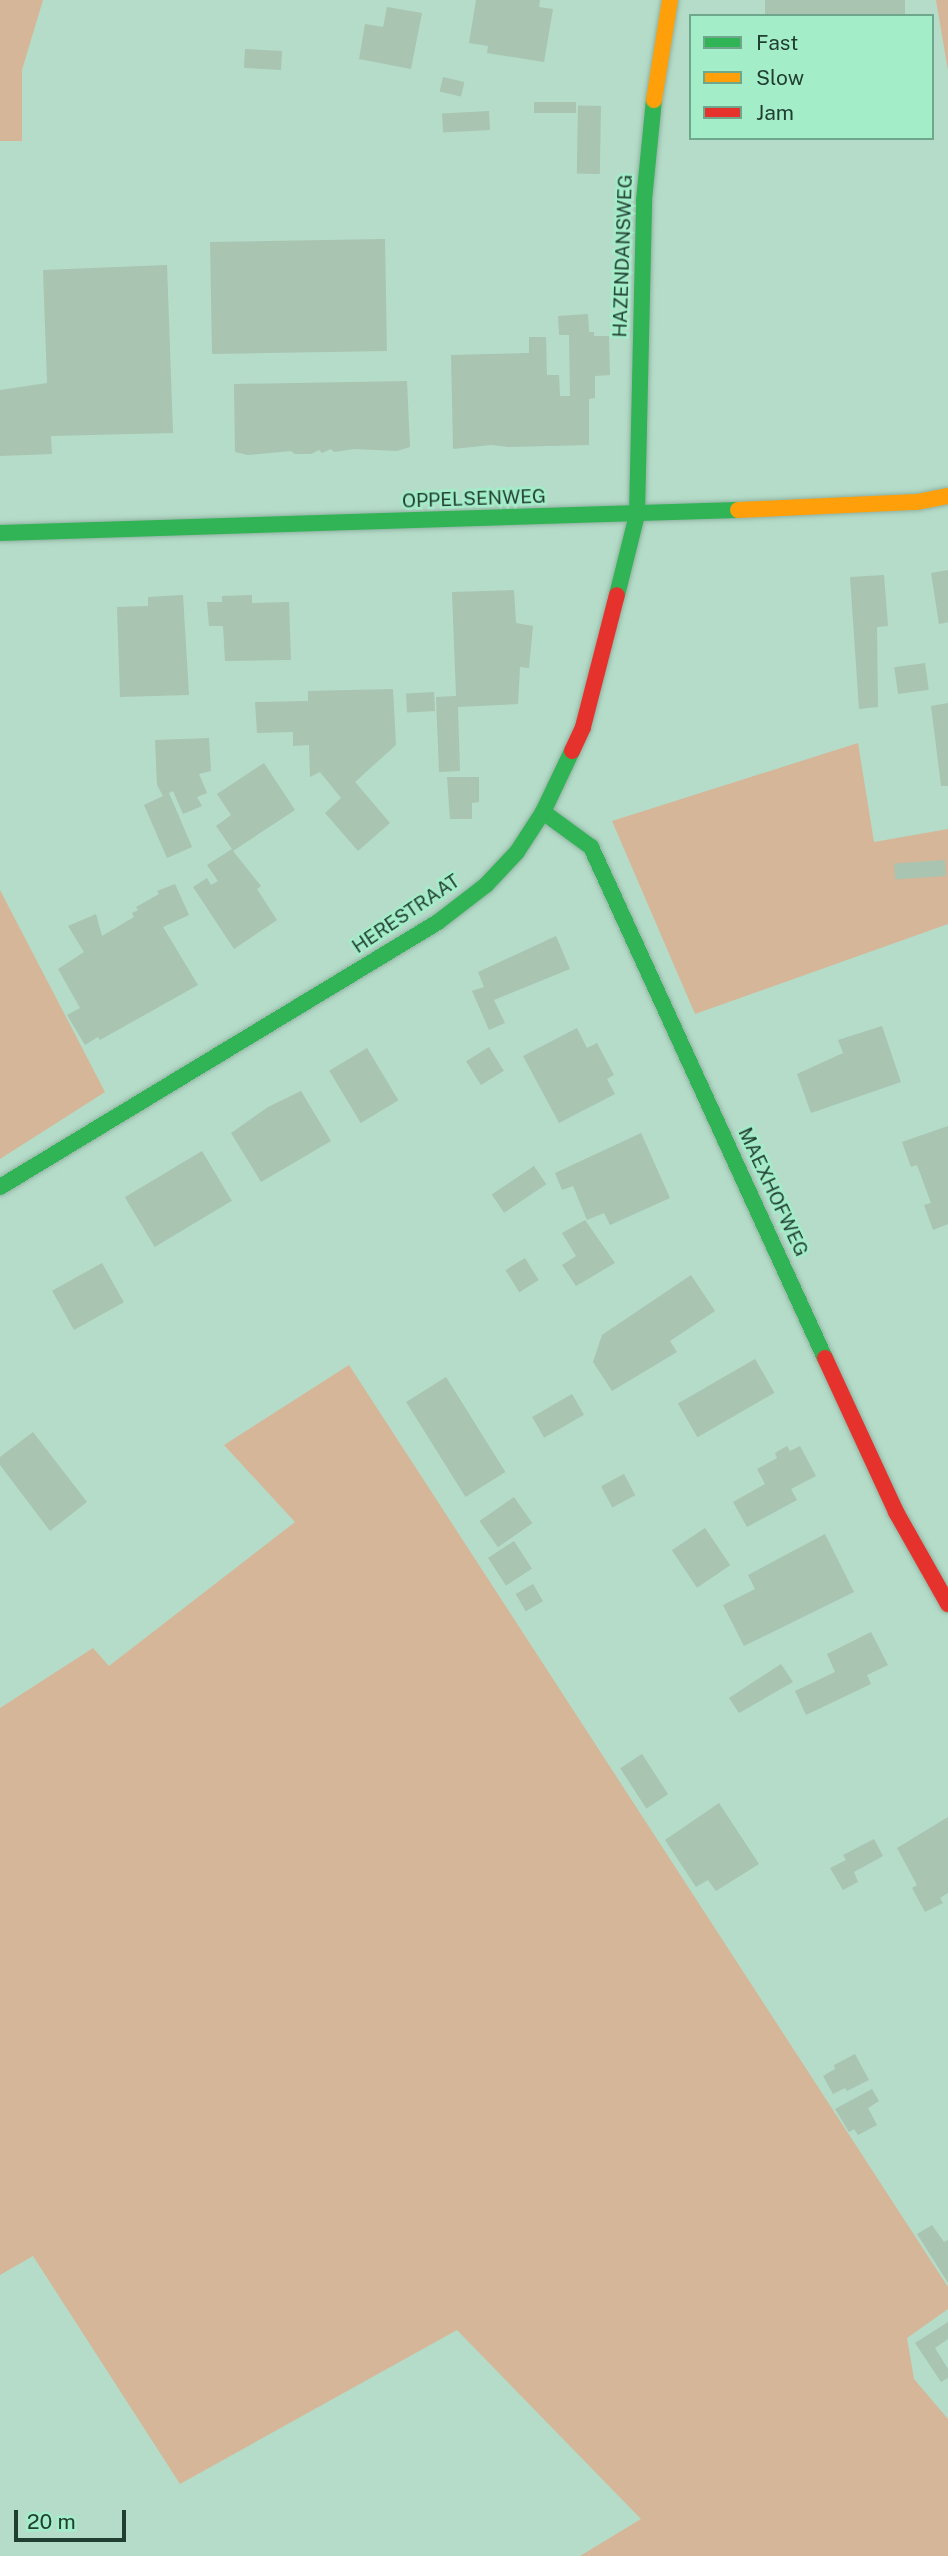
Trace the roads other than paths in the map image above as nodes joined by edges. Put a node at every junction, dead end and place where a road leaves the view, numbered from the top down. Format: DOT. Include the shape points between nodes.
graph roads {
  1 [pos="670,0"];
  2 [pos="948,496"];
  3 [pos="638,515"];
  4 [pos="0,533"];
  5 [pos="543,812"];
  6 [pos="0,1187"];
  7 [pos="948,1604"];
  1 -- 3 [label="street, HAZENDANSWEG" via="644,201"];
  2 -- 3 [label="street, OPPELSENWEG" via="917,502"];
  3 -- 4 [label="street, OPPELSENWEG"];
  3 -- 5 [label="street, HERESTRAAT" via="583,727"];
  5 -- 6 [label="street, HERESTRAAT" via="517,852 486,885 438,922"];
  5 -- 7 [label="street, MAEXHOFWEG" via="591,847 896,1512"];
}
